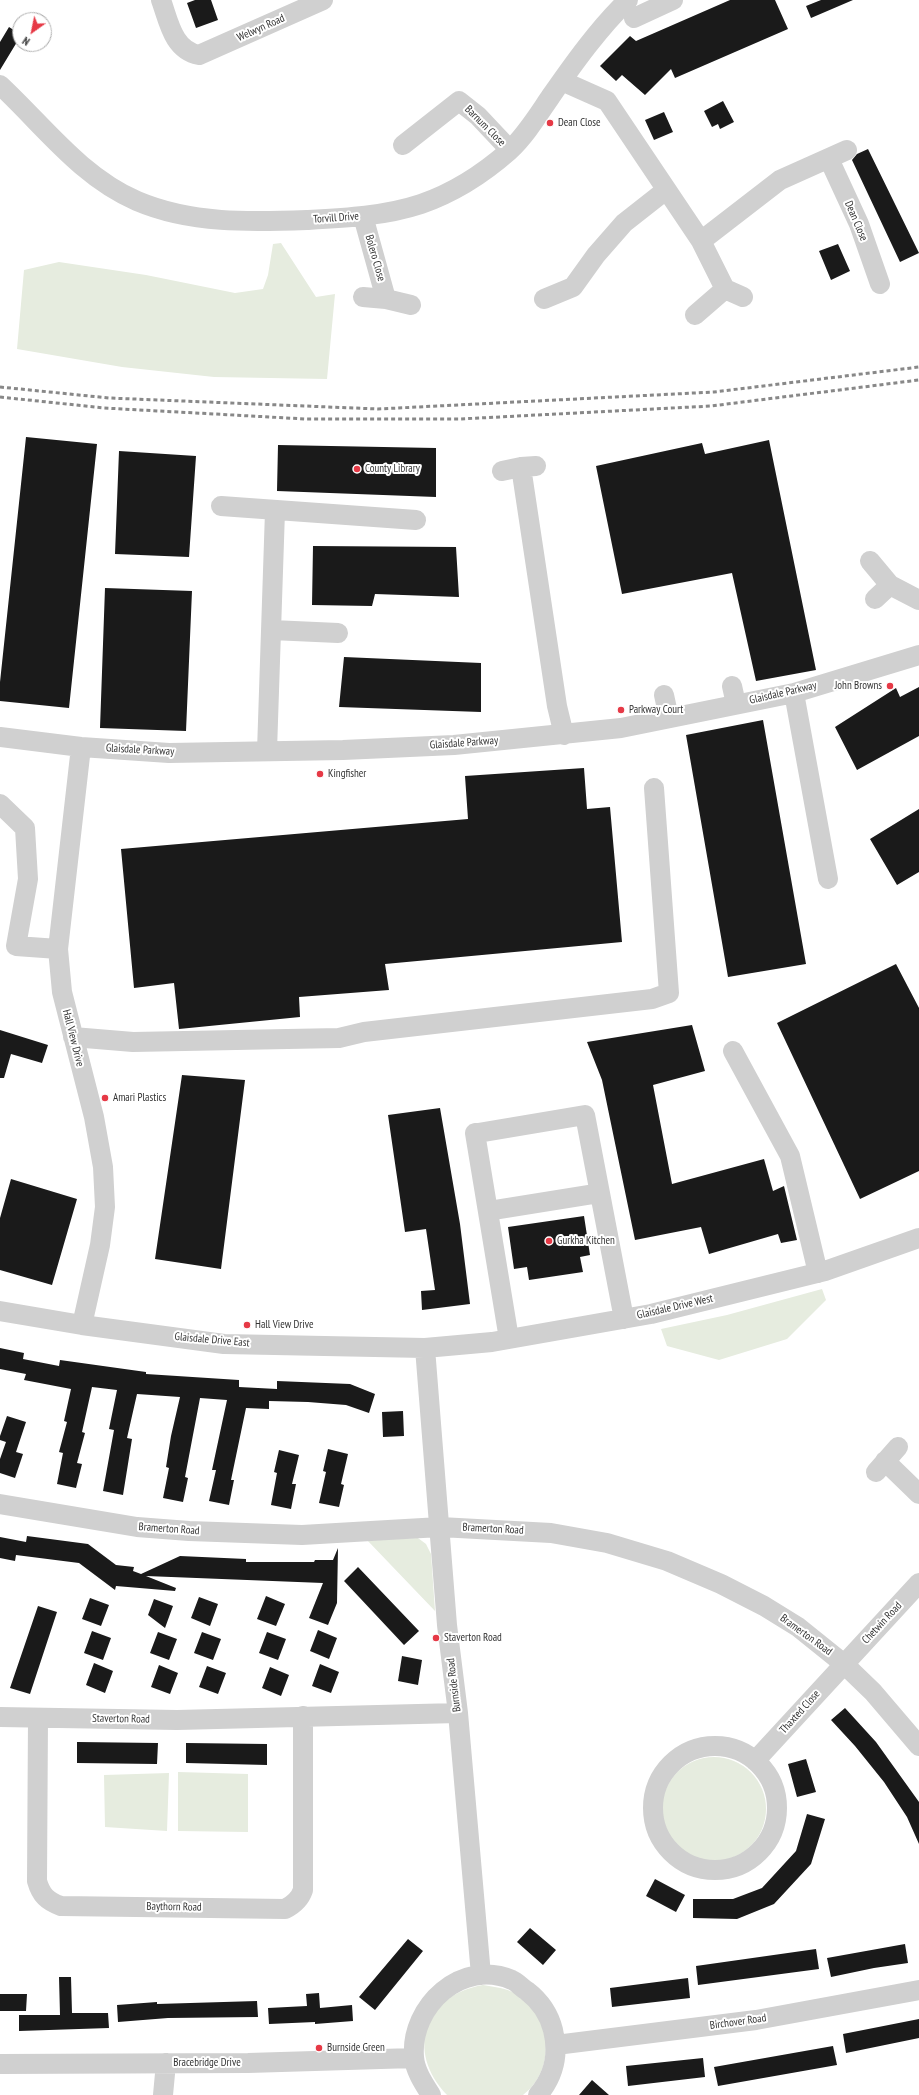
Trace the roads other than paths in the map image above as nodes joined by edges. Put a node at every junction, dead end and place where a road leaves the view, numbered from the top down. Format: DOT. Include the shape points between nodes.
graph roads {
  1 [pos="161,0"];
  2 [pos="323,0"];
  3 [pos="673,0"];
  4 [pos="631,9"];
  5 [pos="562,81"];
  6 [pos="4,95"];
  7 [pos="404,146"];
  8 [pos="510,150"];
  9 [pos="847,150"];
  10 [pos="829,159"];
  11 [pos="666,190"];
  12 [pos="363,216"];
  13 [pos="701,241"];
  14 [pos="880,284"];
  15 [pos="725,289"];
  16 [pos="364,297"];
  17 [pos="743,297"];
  18 [pos="386,299"];
  19 [pos="544,299"];
  20 [pos="411,305"];
  21 [pos="695,314"];
  22 [pos="502,471"];
  23 [pos="221,506"];
  24 [pos="275,511"];
  25 [pos="416,520"];
  26 [pos="870,561"];
  27 [pos="890,585"];
  28 [pos="875,599"];
  29 [pos="919,600"];
  30 [pos="272,630"];
  31 [pos="338,633"];
  32 [pos="919,655"];
  33 [pos="794,693"];
  34 [pos="664,695"];
  35 [pos="669,718"];
  36 [pos="564,735"];
  37 [pos="0,737"];
  38 [pos="81,747"];
  39 [pos="267,751"];
  40 [pos="654,788"];
  41 [pos="0,804"];
  42 [pos="828,879"];
  43 [pos="58,949"];
  44 [pos="73,1038"];
  45 [pos="733,1051"];
  46 [pos="600,1193"];
  47 [pos="488,1211"];
  48 [pos="919,1238"];
  49 [pos="818,1273"];
  50 [pos="0,1311"];
  51 [pos="624,1319"];
  52 [pos="82,1325"];
  53 [pos="509,1339"];
  54 [pos="425,1348"];
  55 [pos="887,1460"];
  56 [pos="919,1494"];
  57 [pos="0,1504"];
  58 [pos="440,1527"];
  59 [pos="919,1583"];
  60 [pos="844,1664"];
  61 [pos="458,1713"];
  62 [pos="303,1716"];
  63 [pos="0,1717"];
  64 [pos="38,1718"];
  65 [pos="919,1746"];
  66 [pos="755,1761"];
  67 [pos="481,1975"];
  68 [pos="919,1990"];
  69 [pos="556,2045"];
  70 [pos="414,2058"];
  71 [pos="166,2063"];
  72 [pos="0,2064"];
  73 [pos="163,2095"];
  74 [pos="431,2095"];
  75 [pos="538,2095"];
  1 -- 2 [label="street, Welwyn Road" via="174,37 189,53 199,55"];
  3 -- 4 [label="street"];
  4 -- 5 [label="street, Torvill Drive" via="614,14"];
  5 -- 8 [label="street, Torvill Drive" via="526,133"];
  5 -- 11 [label="street" via="607,101"];
  6 -- 12 [label="street, Torvill Drive" via="92,174 137,201 189,217 241,223"];
  7 -- 8 [label="street, Barnum Close" via="459,101 478,116"];
  8 -- 12 [label="street, Torvill Drive" via="469,181 421,204"];
  9 -- 10 [label="street"];
  10 -- 13 [label="street" via="780,180"];
  10 -- 14 [label="street, Dean Close" via="859,224"];
  11 -- 13 [label="street"];
  11 -- 19 [label="street" via="624,223 573,287"];
  12 -- 18 [label="street, Bolero Close"];
  13 -- 15 [label="street"];
  15 -- 17 [label="street"];
  15 -- 21 [label="street"];
  16 -- 18 [label="street, Bolero Close"];
  18 -- 20 [label="street, Bolero Close"];
  22 -- 36 [label="street" via="529,466 557,706"];
  23 -- 24 [label="street"];
  24 -- 25 [label="street"];
  24 -- 30 [label="street"];
  26 -- 27 [label="street"];
  27 -- 28 [label="street"];
  27 -- 29 [label="street"];
  30 -- 31 [label="street"];
  30 -- 39 [label="street"];
  32 -- 33 [label="street, Glaisdale Parkway"];
  33 -- 35 [label="street, Glaisdale Parkway" via="734,695"];
  33 -- 42 [label="street"];
  34 -- 35 [label="street"];
  35 -- 36 [label="street, Glaisdale Parkway" via="621,728"];
  36 -- 39 [label="street, Glaisdale Parkway" via="454,745"];
  37 -- 38 [label="street, Glaisdale Parkway"];
  38 -- 39 [label="street, Glaisdale Parkway" via="169,753"];
  38 -- 43 [label="street, Hall View Drive"];
  40 -- 44 [label="street" via="669,993 652,999 364,1032 340,1038 133,1042"];
  41 -- 43 [label="street" via="26,828 28,879 16,946"];
  43 -- 44 [label="street, Hall View Drive" via="62,992"];
  44 -- 52 [label="street, Hall View Drive" via="94,1117 103,1167 105,1207 100,1245"];
  45 -- 49 [label="street" via="790,1156"];
  46 -- 47 [label="street"];
  46 -- 47 [label="street" via="585,1116 475,1133"];
  46 -- 51 [label="street"];
  47 -- 53 [label="street"];
  48 -- 49 [label="street, Glaisdale Drive West"];
  49 -- 51 [label="street, Glaisdale Drive West"];
  50 -- 52 [label="street, Glaisdale Drive East"];
  51 -- 53 [label="street, Glaisdale Drive West"];
  52 -- 54 [label="street, Glaisdale Drive East" via="224,1344"];
  53 -- 54 [label="street, Glaisdale Drive West"];
  54 -- 58 [label="street, Burnside Road"];
  55 -- 56 [label="street"];
  57 -- 58 [label="street, Bramerton Road" via="137,1527 189,1531 302,1535"];
  58 -- 60 [label="street, Bramerton Road" via="551,1533 607,1543 667,1561 764,1606 798,1627"];
  58 -- 61 [label="street, Burnside Road" via="447,1625"];
  59 -- 60 [label="street, Chetwin Road"];
  60 -- 65 [label="street, Bramerton Road" via="873,1692"];
  60 -- 66 [label="street, Thaxted Close"];
  61 -- 62 [label="street, Staverton Road"];
  61 -- 67 [label="street, Burnside Road"];
  62 -- 64 [label="street, Staverton Road" via="177,1720"];
  62 -- 64 [label="street, Baythorn Road" via="303,1890 301,1896 285,1909 61,1906 51,1902 40,1891 37,1881"];
  63 -- 64 [label="street, Staverton Road"];
  66 -- 66 [label="street" via="737,1750 716,1746 694,1750 675,1760 661,1776 655,1792 653,1813 658,1834 671,1852 688,1864 710,1870 735,1867 754,1856 768,1840 776,1820 776,1798 769,1778"];
  67 -- 69 [label="street" via="512,1980 535,1997 550,2019"];
  67 -- 70 [label="street" via="462,1980 442,1991 425,2009 415,2031"];
  68 -- 69 [label="street, Birchover Road" via="756,2020"];
  69 -- 75 [label="street" via="554,2066 546,2085"];
  70 -- 71 [label="street, Bracebridge Drive"];
  70 -- 74 [label="street" via="420,2077"];
  71 -- 72 [label="street, Bracebridge Drive"];
  71 -- 73 [label="street"];
}
